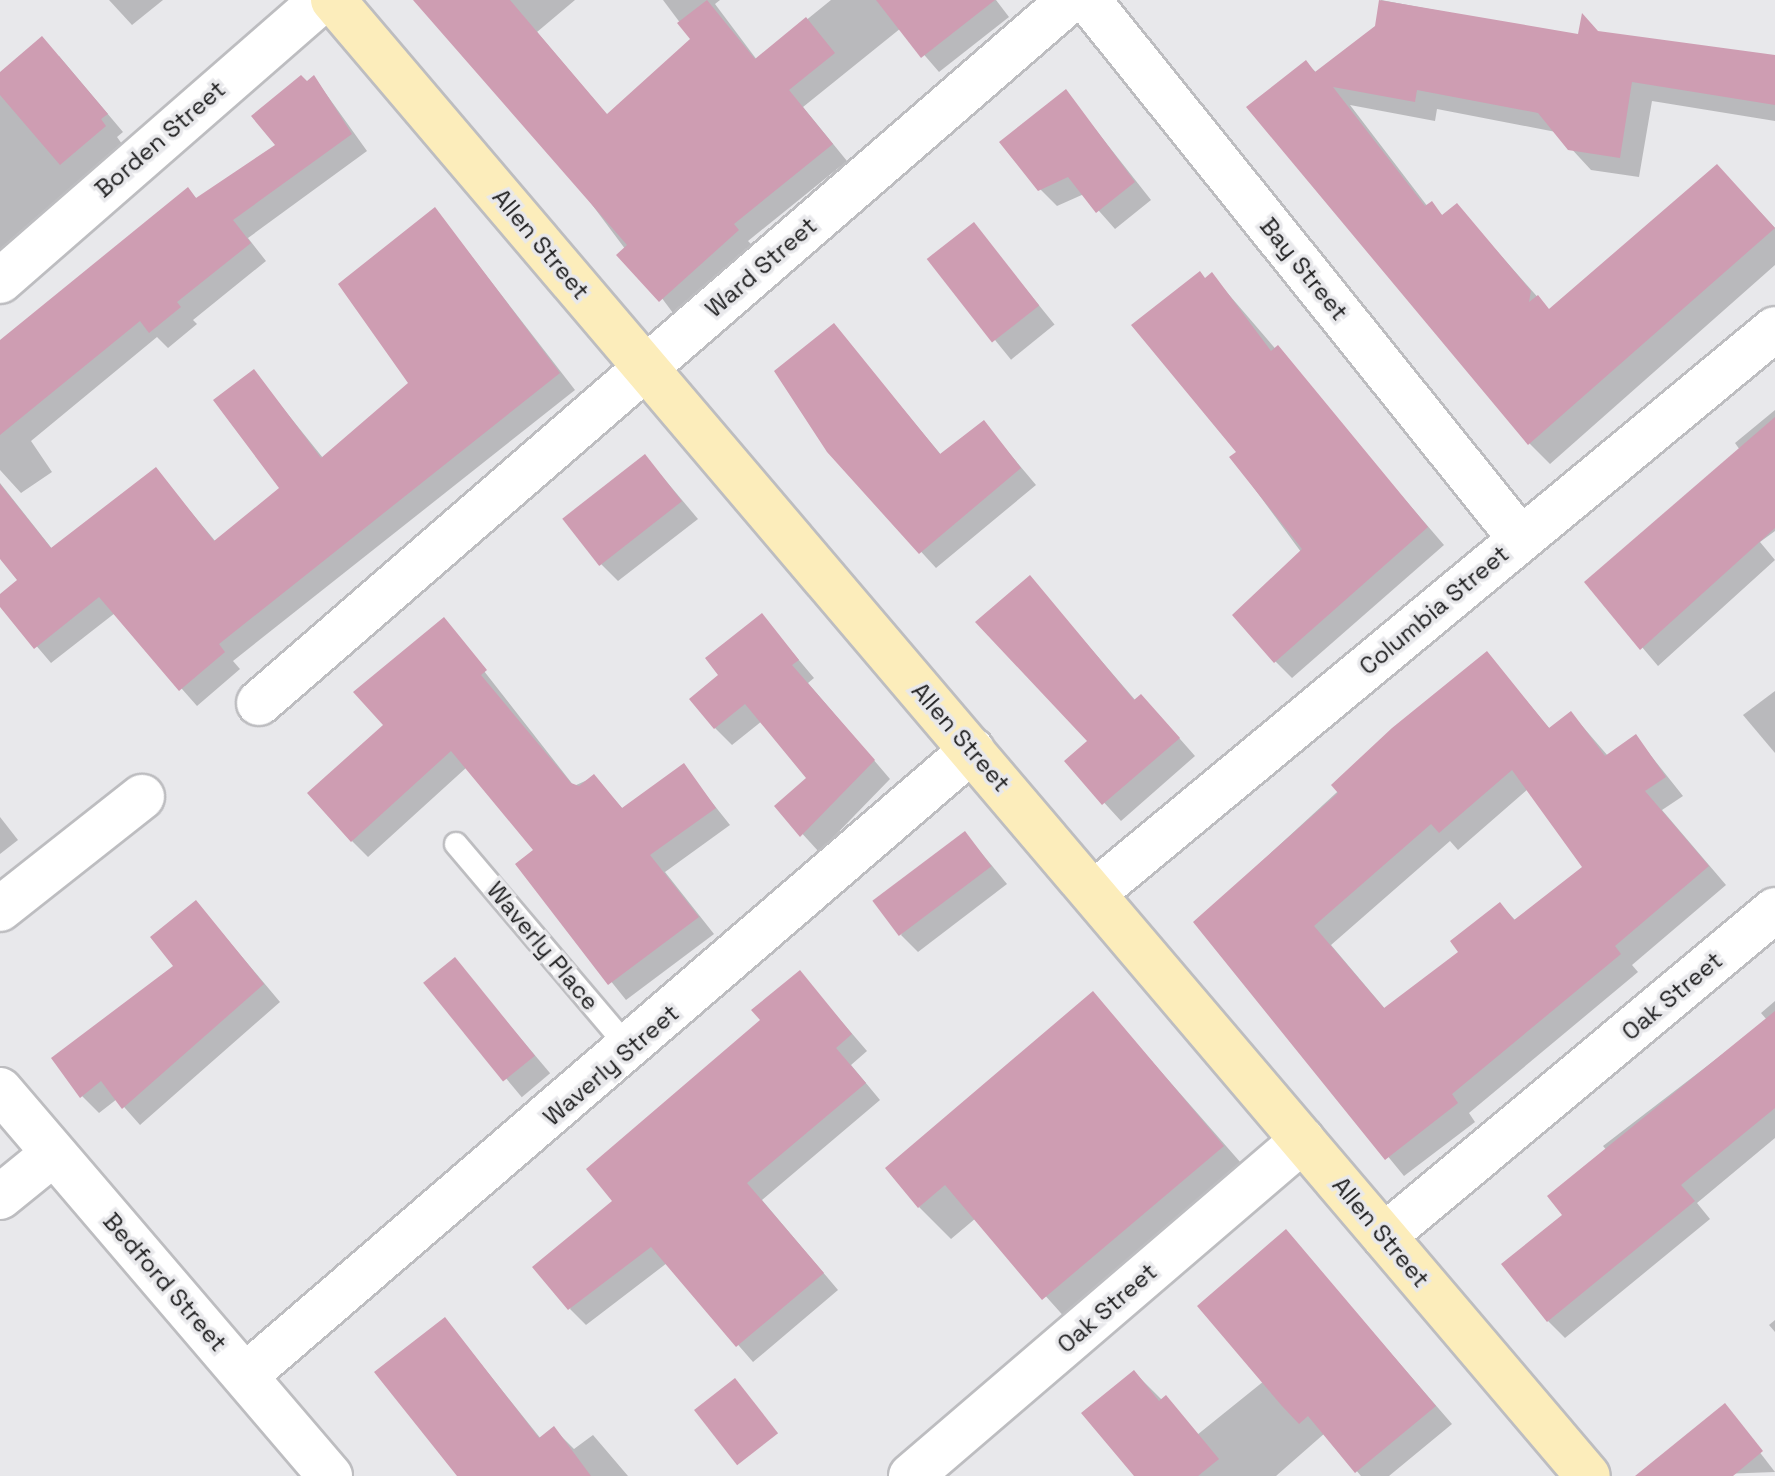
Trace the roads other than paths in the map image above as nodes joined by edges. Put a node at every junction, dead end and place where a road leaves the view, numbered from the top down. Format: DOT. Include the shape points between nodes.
graph roads {
  1 [pos="322,0"];
  2 [pos="333,0"];
  3 [pos="1070,0"];
  4 [pos="1088,0"];
  5 [pos="0,281"];
  6 [pos="1775,329"];
  7 [pos="646,368"];
  8 [pos="1520,538"];
  9 [pos="259,703"];
  10 [pos="972,750"];
  11 [pos="142,797"];
  12 [pos="456,844"];
  13 [pos="1094,893"];
  14 [pos="8,902"];
  15 [pos="1775,910"];
  16 [pos="630,1049"];
  17 [pos="0,1090"];
  18 [pos="1303,1140"];
  19 [pos="53,1154"];
  20 [pos="0,1197"];
  21 [pos="1384,1236"];
  22 [pos="246,1375"];
  23 [pos="330,1476"];
  24 [pos="911,1476"];
  25 [pos="1588,1476"];
  1 -- 5 [label="street, Borden Street"];
  2 -- 7 [label="street, Allen Street"];
  3 -- 7 [label="street, Ward Street"];
  4 -- 8 [label="street, Bay Street"];
  6 -- 8 [label="street, Columbia Street"];
  7 -- 9 [label="street, Ward Street"];
  7 -- 10 [label="street, Allen Street"];
  8 -- 13 [label="street, Columbia Street"];
  10 -- 13 [label="street, Allen Street"];
  10 -- 16 [label="street, Waverly Street"];
  11 -- 14 [label="street"];
  12 -- 16 [label="lane, Waverly Place"];
  13 -- 18 [label="street, Allen Street"];
  15 -- 21 [label="street, Oak Street"];
  16 -- 22 [label="street, Waverly Street"];
  17 -- 19 [label="street, Bedford Street"];
  18 -- 21 [label="street, Allen Street"];
  18 -- 24 [label="street, Oak Street"];
  19 -- 20 [label="street"];
  19 -- 22 [label="street, Bedford Street"];
  21 -- 25 [label="street, Allen Street"];
  22 -- 23 [label="street, Bedford Street"];
}
